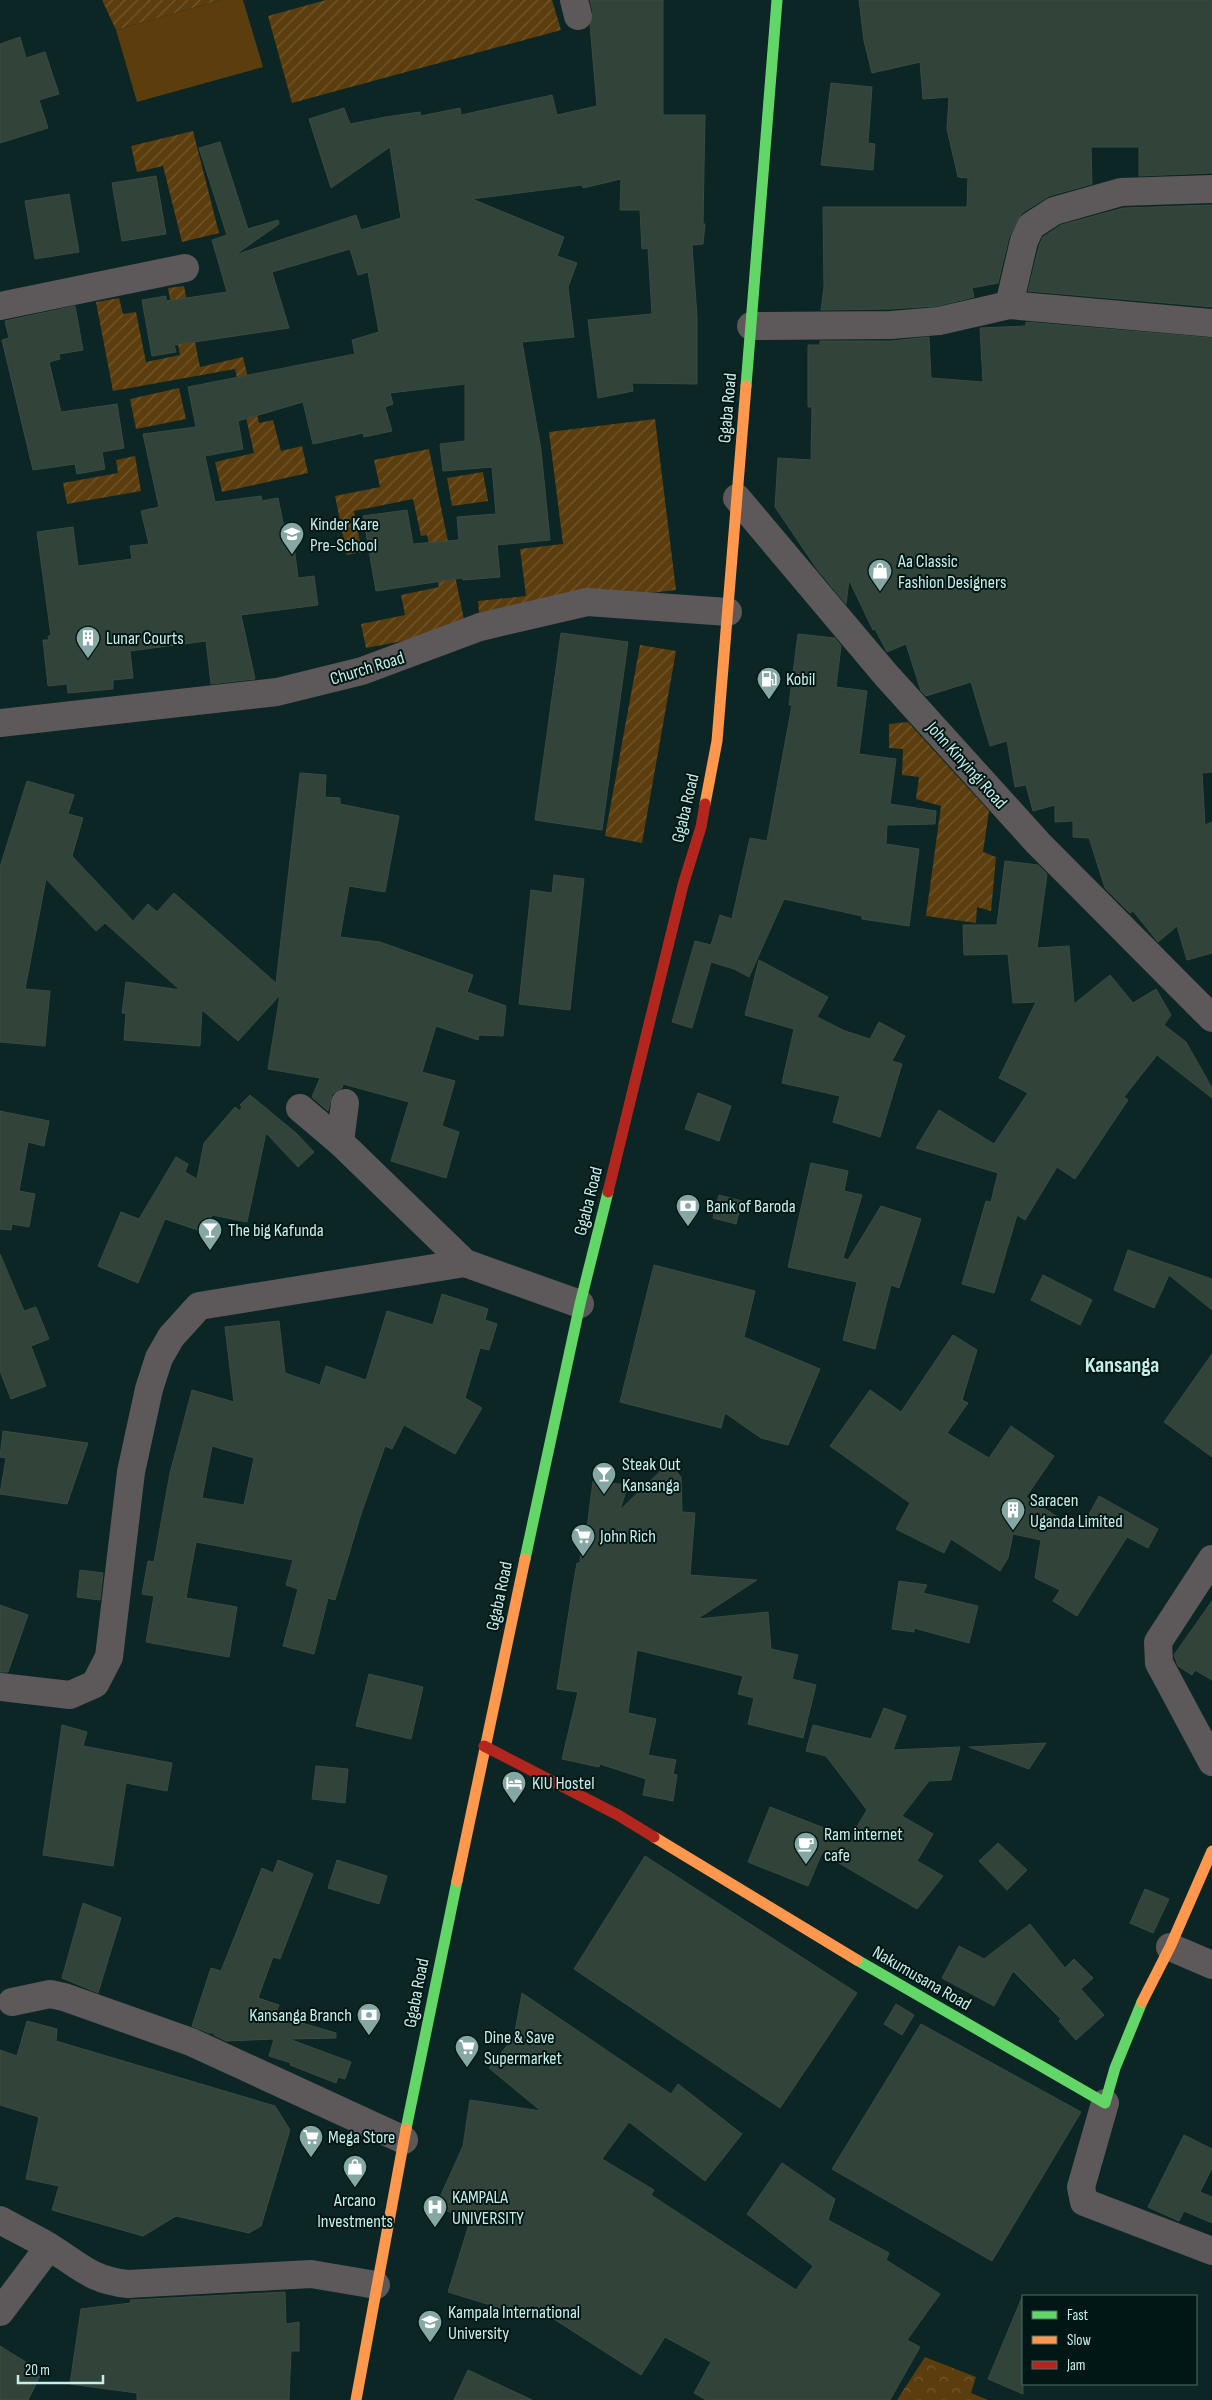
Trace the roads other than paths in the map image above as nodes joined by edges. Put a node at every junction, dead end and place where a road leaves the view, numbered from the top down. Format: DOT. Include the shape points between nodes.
graph roads {
  1 [pos="777,0"];
  2 [pos="1212,189"];
  3 [pos="185,268"];
  4 [pos="1009,305"];
  5 [pos="0,306"];
  6 [pos="1212,323"];
  7 [pos="751,326"];
  8 [pos="737,498"];
  9 [pos="728,612"];
  10 [pos="0,723"];
  11 [pos="1212,1018"];
  12 [pos="345,1103"];
  13 [pos="300,1108"];
  14 [pos="340,1142"];
  15 [pos="465,1263"];
  16 [pos="580,1304"];
  17 [pos="1212,1559"];
  18 [pos="0,1687"];
  19 [pos="484,1746"];
  20 [pos="1212,1762"];
  21 [pos="1212,1851"];
  22 [pos="1170,1946"];
  23 [pos="1212,1965"];
  24 [pos="12,2002"];
  25 [pos="1105,2103"];
  26 [pos="404,2140"];
  27 [pos="0,2220"];
  28 [pos="49,2247"];
  29 [pos="1212,2251"];
  30 [pos="376,2285"];
  31 [pos="0,2312"];
  32 [pos="356,2400"];
  1 -- 7 [label="main road, Ggaba Road"];
  2 -- 4 [label="street" via="1121,192 1054,211 1031,226 1024,241"];
  3 -- 5 [label="street"];
  4 -- 6 [label="street"];
  4 -- 7 [label="street" via="939,321 891,325"];
  7 -- 8 [label="main road, Ggaba Road"];
  8 -- 9 [label="main road, Ggaba Road"];
  8 -- 11 [label="street, John Kinyingi Road" via="886,675 1038,843"];
  9 -- 10 [label="street, Church Road" via="587,602 480,628 362,671 277,692"];
  9 -- 16 [label="main road, Ggaba Road" via="717,741 700,827"];
  12 -- 14 [label="street"];
  13 -- 14 [label="street"];
  14 -- 15 [label="street"];
  15 -- 16 [label="street"];
  15 -- 18 [label="street" via="199,1306 171,1337 159,1358 149,1389 131,1472 109,1656 95,1684 70,1695"];
  16 -- 19 [label="main road, Ggaba Road"];
  17 -- 20 [label="street" via="1158,1642 1159,1663"];
  19 -- 25 [label="main road, Nakumusana Road" via="618,1815 833,1946"];
  19 -- 26 [label="main road, Ggaba Road"];
  21 -- 22 [label="main road"];
  22 -- 23 [label="street"];
  22 -- 25 [label="main road" via="1137,2011"];
  24 -- 26 [label="street" via="50,1994 73,2000 191,2042"];
  25 -- 29 [label="street" via="1081,2187 1084,2202"];
  26 -- 30 [label="main road, Ggaba Road"];
  27 -- 28 [label="street"];
  28 -- 30 [label="street" via="107,2282 128,2284 311,2274"];
  28 -- 31 [label="street"];
  30 -- 32 [label="main road, Ggaba Road"];
}
